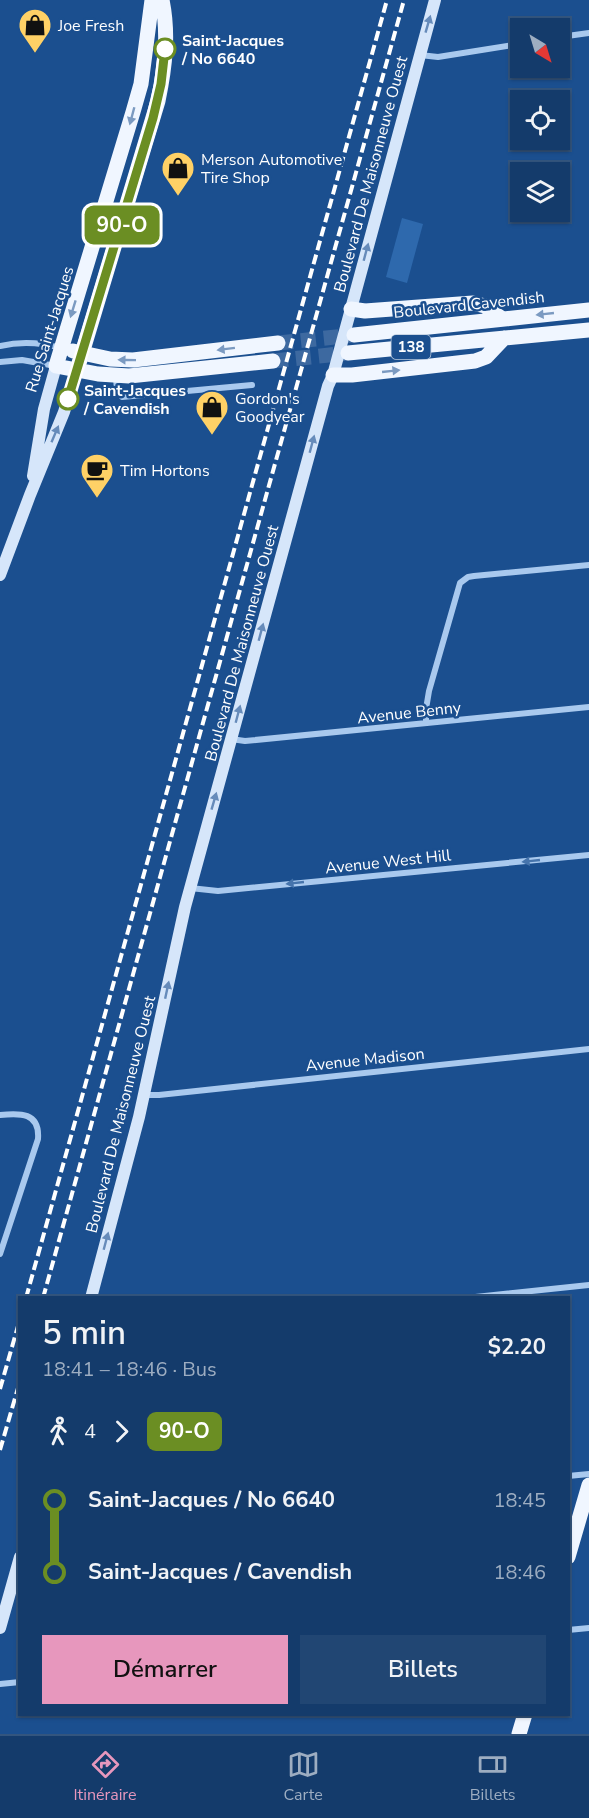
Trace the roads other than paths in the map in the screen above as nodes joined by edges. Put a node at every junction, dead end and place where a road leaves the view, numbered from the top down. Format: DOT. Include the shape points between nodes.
graph roads {
  1 [pos="152,0"];
  2 [pos="162,0"];
  3 [pos="435,0"];
  4 [pos="589,33"];
  5 [pos="570,36"];
  6 [pos="510,46"];
  7 [pos="419,55"];
  8 [pos="589,310"];
  9 [pos="501,318"];
  10 [pos="351,322"];
  11 [pos="589,330"];
  12 [pos="504,338"];
  13 [pos="278,343"];
  14 [pos="0,346"];
  15 [pos="61,348"];
  16 [pos="82,353"];
  17 [pos="348,354"];
  18 [pos="273,361"];
  19 [pos="0,362"];
  20 [pos="56,366"];
  21 [pos="77,370"];
  22 [pos="116,375"];
  23 [pos="333,375"];
  24 [pos="252,385"];
  25 [pos="30,495"];
  26 [pos="589,565"];
  27 [pos="0,575"];
  28 [pos="589,707"];
  29 [pos="426,723"];
  30 [pos="231,740"];
  31 [pos="589,855"];
  32 [pos="190,888"];
  33 [pos="589,1049"];
  34 [pos="144,1095"];
  35 [pos="0,1115"];
  36 [pos="0,1254"];
  37 [pos="589,1286"];
  38 [pos="92,1296"];
  39 [pos="486,1296"];
  40 [pos="589,1474"];
  41 [pos="570,1476"];
  42 [pos="589,1485"];
  43 [pos="570,1550"];
  44 [pos="18,1564"];
  45 [pos="0,1628"];
  46 [pos="589,1628"];
  47 [pos="570,1630"];
  48 [pos="18,1682"];
  49 [pos="0,1684"];
  50 [pos="524,1716"];
  51 [pos="519,1734"];
  1 -- 15 [label="main road, Rue Saint-Jacques, one-way" via="134,112"];
  2 -- 16 [label="main road, Rue Saint-Jacques" via="166,34 158,101"];
  7 -- 3 [label="street, Boulevard De Maisonneuve Ouest, one-way"];
  4 -- 5 [label="street"];
  6 -- 7 [label="street" via="438,57"];
  10 -- 7 [label="street, Boulevard De Maisonneuve Ouest, one-way"];
  8 -- 9 [label="main road, Boulevard Cavendish / 138, one-way"];
  9 -- 10 [label="main road, Boulevard Cavendish / 138" via="472,324"];
  9 -- 10 [label="main road" via="474,303 364,311"];
  10 -- 23 [label="street, Boulevard De Maisonneuve Ouest"];
  11 -- 12 [label="main road, 138"];
  12 -- 17 [label="main road, 138"];
  23 -- 12 [label="main road, one-way" via="476,362"];
  13 -- 16 [label="main road, one-way" via="133,360"];
  14 -- 15 [label="street" via="30,342"];
  15 -- 16 [label="main road"];
  15 -- 20 [label="main road, Rue Saint-Jacques"];
  16 -- 21 [label="main road, Rue Saint-Jacques"];
  18 -- 22 [label="main road"];
  19 -- 20 [label="street" via="22,360"];
  20 -- 21 [label="main road"];
  20 -- 25 [label="street, Rue Saint-Jacques" via="44,409"];
  21 -- 22 [label="main road"];
  25 -- 21 [label="street, Rue Saint-Jacques, one-way"];
  22 -- 24 [label="street" via="117,394 126,398"];
  30 -- 23 [label="street, Boulevard De Maisonneuve Ouest, one-way"];
  25 -- 27 [label="street, Rue Saint-Jacques"];
  26 -- 29 [label="street" via="464,579 429,691"];
  28 -- 29 [label="street, Avenue Benny"];
  29 -- 30 [label="street, Avenue Benny"];
  32 -- 30 [label="street, Boulevard De Maisonneuve Ouest, one-way"];
  31 -- 32 [label="street, Avenue West Hill, one-way" via="218,891"];
  34 -- 32 [label="street, Boulevard De Maisonneuve Ouest, one-way"];
  33 -- 34 [label="street, Avenue Madison"];
  38 -- 34 [label="street, Boulevard De Maisonneuve Ouest, one-way"];
  35 -- 36 [label="street" via="20,1114 34,1120 38,1130"];
  37 -- 39 [label="street"];
  40 -- 41 [label="street"];
  42 -- 43 [label="main road"];
  44 -- 45 [label="street"];
  46 -- 47 [label="street"];
  48 -- 49 [label="street"];
  50 -- 51 [label="main road"];
}
